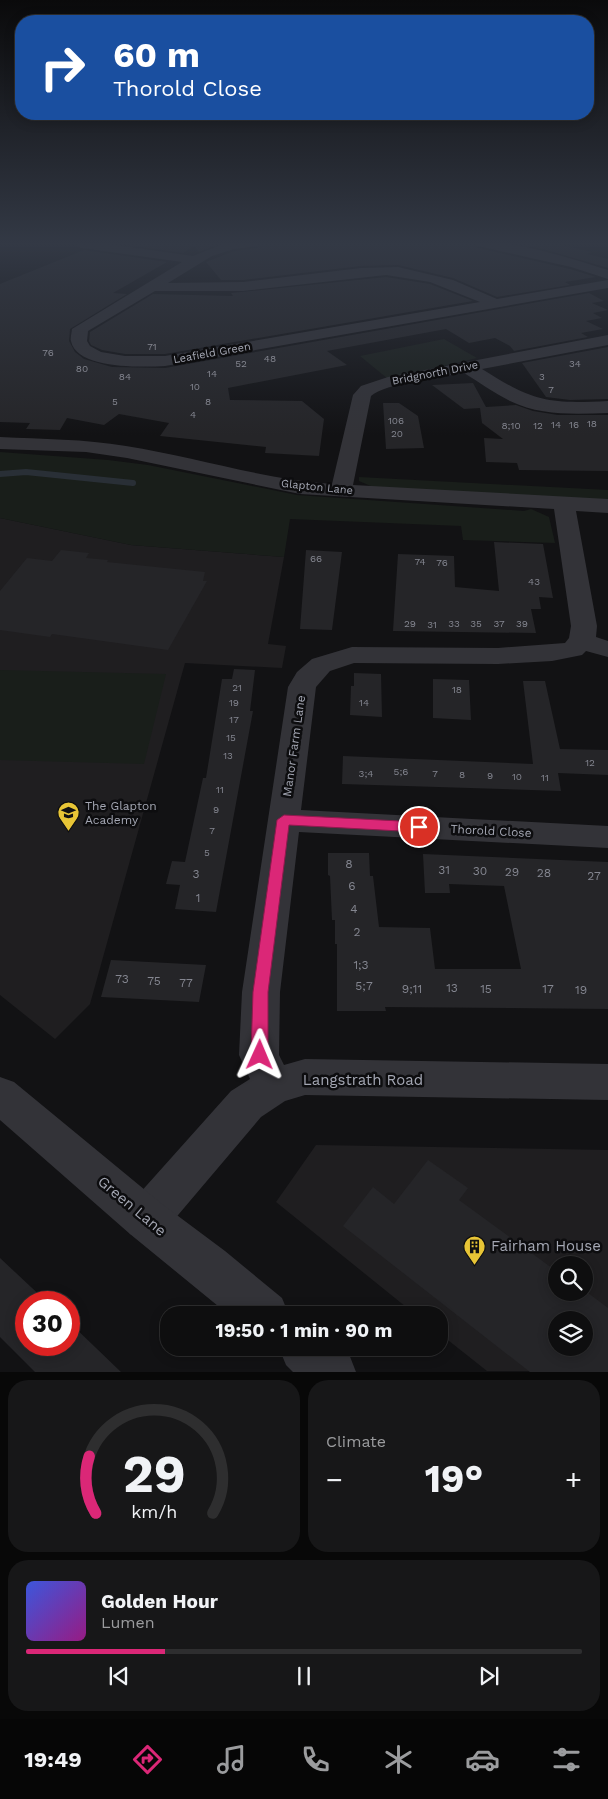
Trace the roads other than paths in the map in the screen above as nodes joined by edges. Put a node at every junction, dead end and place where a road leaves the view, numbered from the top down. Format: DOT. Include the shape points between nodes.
graph roads {
  1 [pos="115,307"];
  2 [pos="478,307"];
  3 [pos="608,340"];
  4 [pos="468,367"];
  5 [pos="608,407"];
  6 [pos="0,443"];
  7 [pos="341,491"];
  8 [pos="564,504"];
  9 [pos="608,506"];
  10 [pos="595,645"];
  11 [pos="284,820"];
  12 [pos="608,837"];
  13 [pos="608,1082"];
  14 [pos="273,1086"];
  15 [pos="0,1095"];
  16 [pos="146,1219"];
  17 [pos="254,1306"];
  18 [pos="313,1356"];
  19 [pos="332,1372"];
  1 -- 2 [label="street, Leafield Green" via="80,329 79,344 86,351 119,361 140,362 198,356"];
  3 -- 4 [label="street, Bridgnorth Drive"];
  4 -- 5 [label="street" via="518,399 536,405"];
  4 -- 7 [label="street, Bridgnorth Drive" via="388,382 367,390 362,395"];
  6 -- 7 [label="street, Glapton Lane" via="86,446 300,488"];
  7 -- 8 [label="street, Glapton Lane"];
  8 -- 9 [label="street, Glapton Lane"];
  8 -- 10 [label="street, Manor Farm Lane" via="584,626"];
  10 -- 11 [label="street, Manor Farm Lane" via="552,653 498,656 367,653 335,658 321,665 302,687"];
  11 -- 12 [label="street, Thorold Close"];
  11 -- 14 [label="street, Manor Farm Lane" via="260,992 260,1055"];
  13 -- 14 [label="street, Langstrath Road" via="313,1077"];
  14 -- 16 [label="street, Langstrath Road" via="246,1104"];
  15 -- 16 [label="street, Green Lane"];
  16 -- 17 [label="street, Green Lane"];
  18 -- 19 [label="street"];
}
